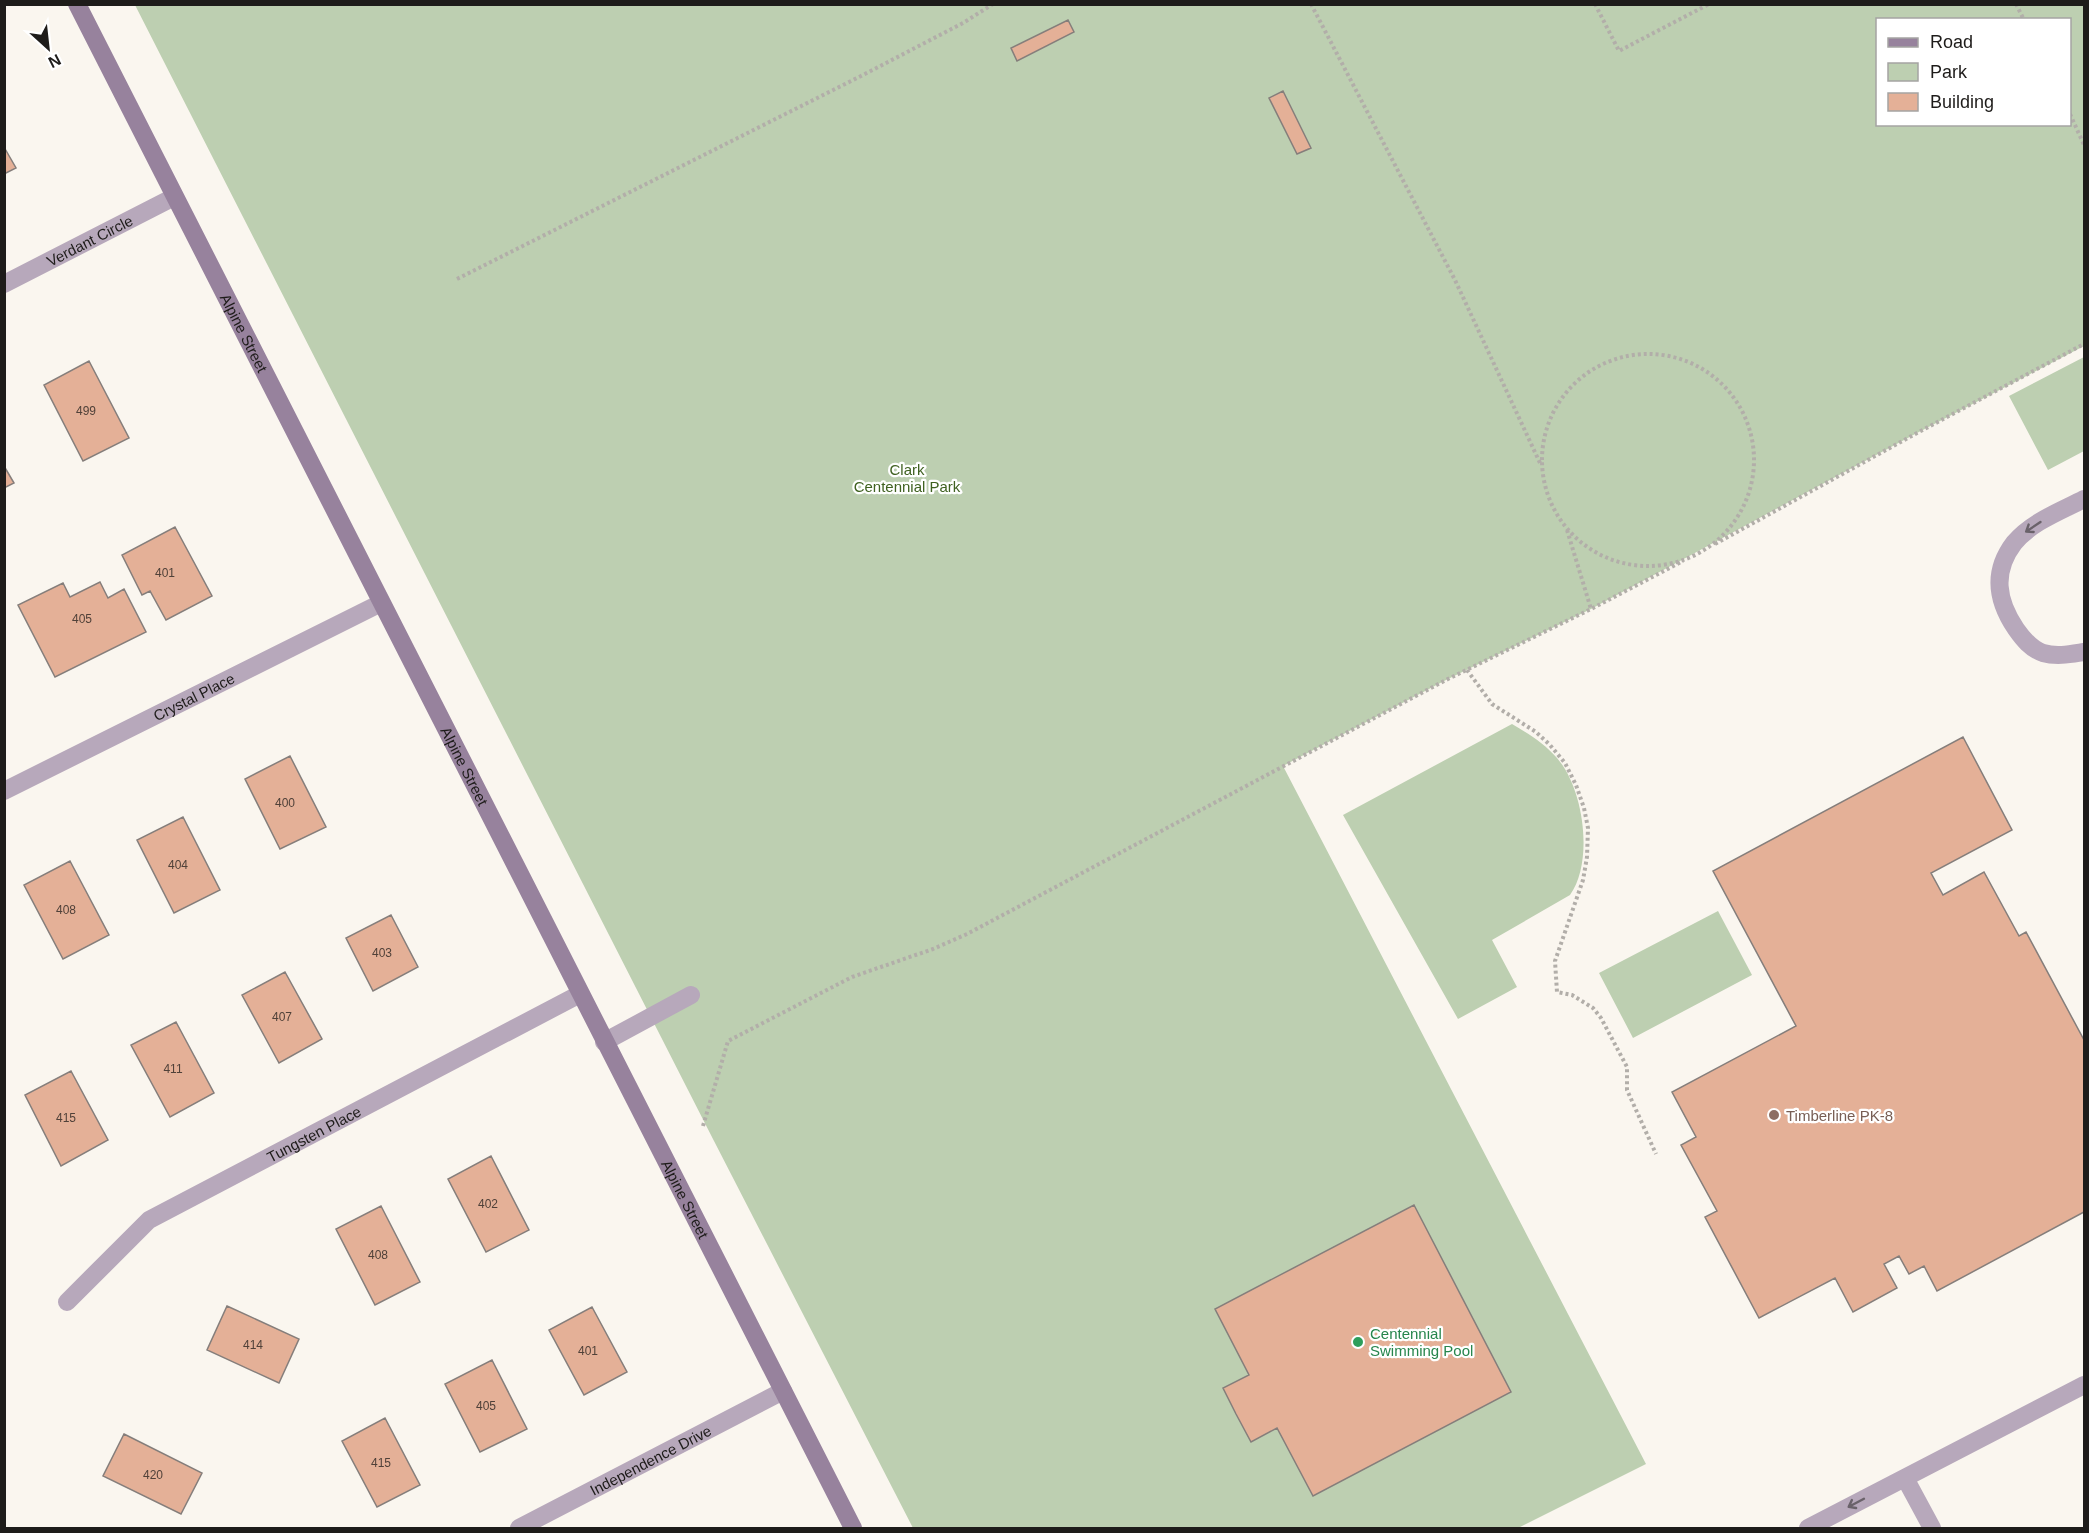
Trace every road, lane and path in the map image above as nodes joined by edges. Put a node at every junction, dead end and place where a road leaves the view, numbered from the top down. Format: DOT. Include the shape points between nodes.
graph roads {
  1 [pos="76,4"];
  2 [pos="993,4"];
  3 [pos="1311,4"];
  4 [pos="1594,4"];
  5 [pos="1709,4"];
  6 [pos="2016,4"];
  7 [pos="2023,18"];
  8 [pos="2071,116"];
  9 [pos="2085,145"];
  10 [pos="174,197"];
  11 [pos="457,279"];
  12 [pos="4,284"];
  13 [pos="2085,344"];
  14 [pos="1540,464"];
  15 [pos="2085,499"];
  16 [pos="1566,528"];
  17 [pos="1709,547"];
  18 [pos="1683,561"];
  19 [pos="381,603"];
  20 [pos="1591,609"];
  21 [pos="2085,652"];
  22 [pos="1467,670"];
  23 [pos="4,791"];
  24 [pos="580,994"];
  25 [pos="691,995"];
  26 [pos="604,1042"];
  27 [pos="703,1126"];
  28 [pos="1656,1154"];
  29 [pos="67,1302"];
  30 [pos="2085,1385"];
  31 [pos="783,1391"];
  32 [pos="1905,1478"];
  33 [pos="519,1528"];
  34 [pos="853,1528"];
  35 [pos="1808,1528"];
  36 [pos="1932,1528"];
  1 -- 10 [label="street, Alpine Street"];
  2 -- 11 [label="path" via="861,76"];
  3 -- 14 [label="path" via="1455,280"];
  4 -- 5 [label="path" via="1619,51"];
  6 -- 7 [label="path"];
  8 -- 9 [label="path"];
  10 -- 12 [label="street, Verdant Circle"];
  10 -- 19 [label="street, Alpine Street"];
  13 -- 17 [label="path"];
  14 -- 16 [label="path" via="1551,507"];
  14 -- 17 [label="path" via="1550,418 1566,392 1592,369 1625,356 1660,354 1694,364 1720,381 1740,405 1752,435 1755,466 1748,497 1733,525"];
  15 -- 21 [label="street, one-way" via="2020,537 2007,555 1999,579 2004,610 2026,642 2053,655"];
  16 -- 18 [label="path" via="1585,547 1616,562 1651,567"];
  16 -- 20 [label="path"];
  17 -- 18 [label="path"];
  18 -- 20 [label="path"];
  19 -- 23 [label="street, Crystal Place"];
  19 -- 24 [label="street, Alpine Street"];
  20 -- 22 [label="path"];
  22 -- 27 [label="path" via="967,934 852,977 728,1041"];
  22 -- 28 [label="path" via="1487,700 1550,745 1576,785 1589,843 1583,880 1555,961 1557,992 1572,995 1601,1018 1626,1067 1627,1090"];
  24 -- 26 [label="street, Alpine Street"];
  24 -- 29 [label="street, Tungsten Place" via="149,1220"];
  25 -- 26 [label="street"];
  26 -- 31 [label="street, Alpine Street"];
  30 -- 32 [label="street"];
  31 -- 33 [label="street, Independence Drive"];
  31 -- 34 [label="street, Alpine Street"];
  32 -- 35 [label="street, one-way"];
  32 -- 36 [label="street"];
}
